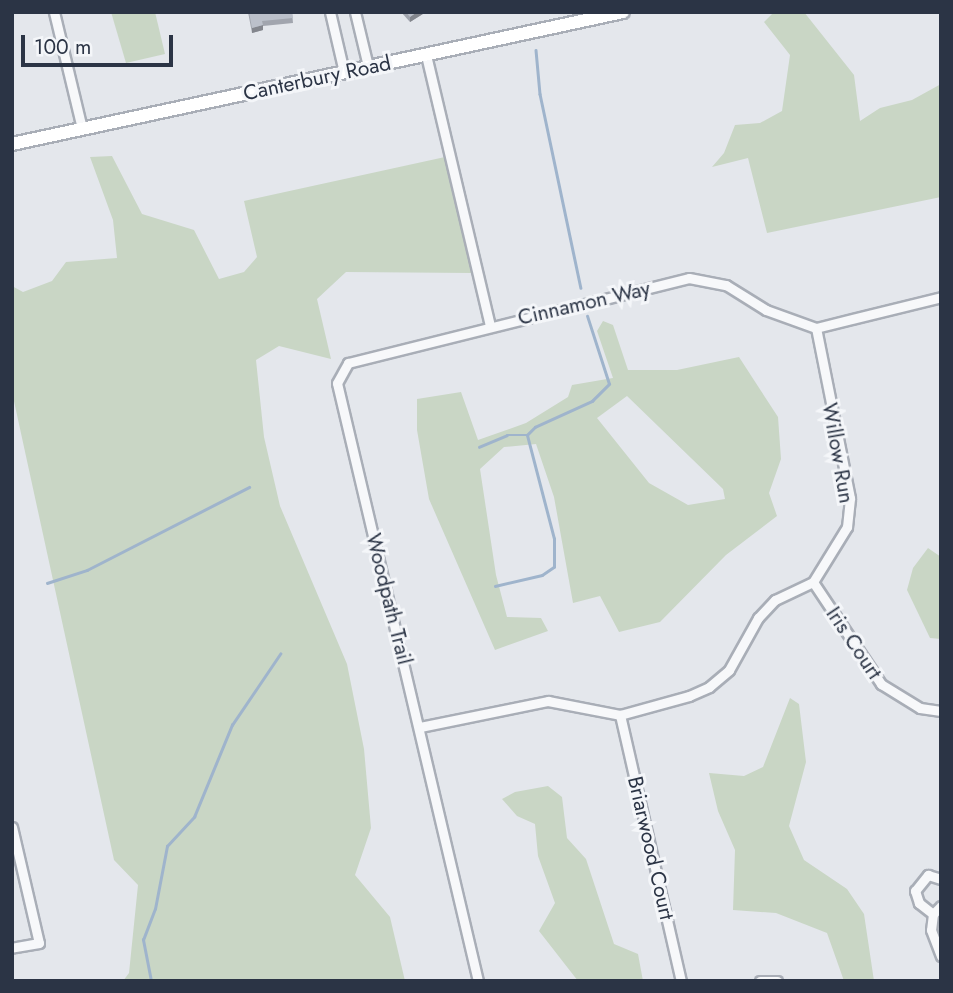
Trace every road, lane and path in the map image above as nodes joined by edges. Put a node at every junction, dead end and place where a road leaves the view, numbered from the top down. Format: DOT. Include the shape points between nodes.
graph roads {
  1 [pos="54,12"];
  2 [pos="330,12"];
  3 [pos="355,12"];
  4 [pos="623,12"];
  5 [pos="426,55"];
  6 [pos="368,66"];
  7 [pos="344,72"];
  8 [pos="82,129"];
  9 [pos="12,144"];
  10 [pos="941,297"];
  11 [pos="490,325"];
  12 [pos="816,328"];
  13 [pos="813,582"];
  14 [pos="941,712"];
  15 [pos="620,715"];
  16 [pos="420,727"];
  17 [pos="12,827"];
  18 [pos="941,879"];
  19 [pos="941,906"];
  20 [pos="933,914"];
  21 [pos="12,948"];
  22 [pos="941,956"];
  23 [pos="478,981"];
  24 [pos="681,981"];
  25 [pos="760,981"];
  26 [pos="777,981"];
  1 -- 8 [label="street"];
  2 -- 7 [label="street"];
  3 -- 6 [label="street"];
  4 -- 5 [label="street, Canterbury Road"];
  5 -- 6 [label="street, Canterbury Road"];
  5 -- 11 [label="street, Cinnamon Way"];
  6 -- 7 [label="street, Canterbury Road"];
  7 -- 8 [label="street, Canterbury Road"];
  8 -- 9 [label="street, Canterbury Road"];
  10 -- 12 [label="street"];
  11 -- 12 [label="street, Cinnamon Way" via="689,278 726,285 766,310"];
  11 -- 16 [label="street, Woodpath Trail" via="364,355 348,363 337,383"];
  12 -- 13 [label="street, Willow Run" via="850,498 847,527"];
  13 -- 14 [label="street, Iris Court" via="881,684 920,708"];
  13 -- 15 [label="street" via="775,600 758,618 729,670 709,687"];
  15 -- 16 [label="street" via="548,701"];
  15 -- 24 [label="street, Briarwood Court"];
  16 -- 23 [label="street, Woodpath Trail"];
  17 -- 21 [label="street" via="39,943"];
  18 -- 20 [label="street" via="928,875 915,891 919,903"];
  19 -- 20 [label="street"];
  20 -- 22 [label="street" via="931,930"];
  25 -- 26 [label="street"];
}
